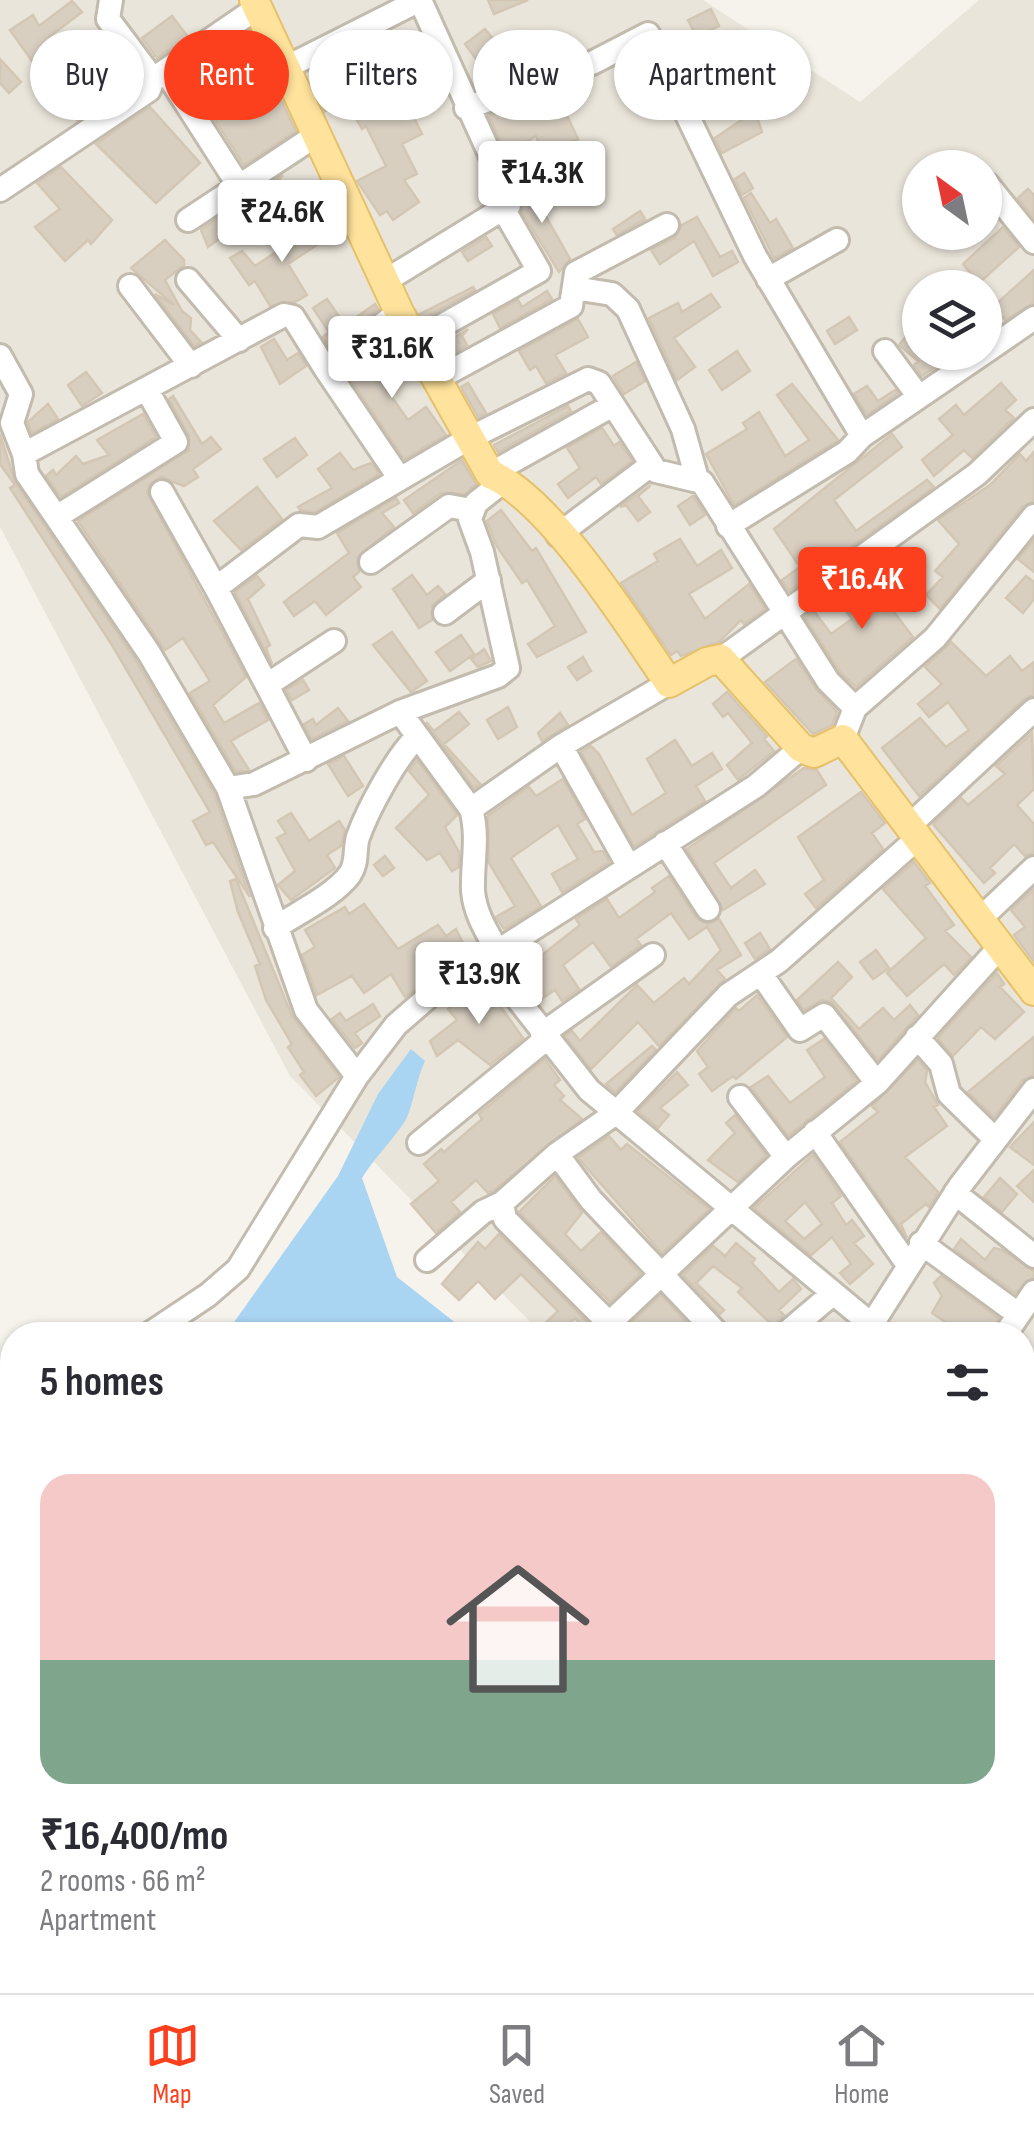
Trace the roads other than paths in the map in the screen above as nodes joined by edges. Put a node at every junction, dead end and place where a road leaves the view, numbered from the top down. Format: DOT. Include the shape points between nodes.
graph roads {
  1 [pos="112,0"];
  2 [pos="420,0"];
  3 [pos="256,4"];
  4 [pos="268,30"];
  5 [pos="289,66"];
  6 [pos="159,75"];
  7 [pos="289,77"];
  8 [pos="466,108"];
  9 [pos="316,136"];
  10 [pos="239,186"];
  11 [pos="0,190"];
  12 [pos="1002,202"];
  13 [pos="505,212"];
  14 [pos="188,220"];
  15 [pos="667,225"];
  16 [pos="837,240"];
  17 [pos="1034,242"];
  18 [pos="188,280"];
  19 [pos="768,280"];
  20 [pos="385,281"];
  21 [pos="130,286"];
  22 [pos="574,288"];
  23 [pos="399,312"];
  24 [pos="1034,318"];
  25 [pos="239,340"];
  26 [pos="414,340"];
  27 [pos="1002,340"];
  28 [pos="885,352"];
  29 [pos="0,356"];
  30 [pos="192,366"];
  31 [pos="326,368"];
  32 [pos="959,370"];
  33 [pos="435,380"];
  34 [pos="147,390"];
  35 [pos="920,397"];
  36 [pos="614,406"];
  37 [pos="1034,420"];
  38 [pos="862,436"];
  39 [pos="468,438"];
  40 [pos="24,454"];
  41 [pos="650,465"];
  42 [pos="498,477"];
  43 [pos="400,480"];
  44 [pos="696,480"];
  45 [pos="162,492"];
  46 [pos="471,510"];
  47 [pos="58,516"];
  48 [pos="1034,516"];
  49 [pos="728,526"];
  50 [pos="558,535"];
  51 [pos="372,562"];
  52 [pos="489,580"];
  53 [pos="216,588"];
  54 [pos="445,613"];
  55 [pos="786,615"];
  56 [pos="334,642"];
  57 [pos="721,659"];
  58 [pos="669,684"];
  59 [pos="266,685"];
  60 [pos="855,708"];
  61 [pos="1034,710"];
  62 [pos="400,712"];
  63 [pos="416,737"];
  64 [pos="842,739"];
  65 [pos="561,746"];
  66 [pos="802,748"];
  67 [pos="306,760"];
  68 [pos="228,788"];
  69 [pos="471,809"];
  70 [pos="913,832"];
  71 [pos="666,843"];
  72 [pos="628,865"];
  73 [pos="1034,868"];
  74 [pos="708,909"];
  75 [pos="981,918"];
  76 [pos="274,928"];
  77 [pos="1000,946"];
  78 [pos="493,956"];
  79 [pos="653,956"];
  80 [pos="761,974"];
  81 [pos="1034,992"];
  82 [pos="544,1036"];
  83 [pos="917,1037"];
  84 [pos="358,1076"];
  85 [pos="877,1083"];
  86 [pos="1033,1094"];
  87 [pos="740,1097"];
  88 [pos="616,1113"];
  89 [pos="815,1132"];
  90 [pos="995,1140"];
  91 [pos="419,1142"];
  92 [pos="557,1154"];
  93 [pos="786,1156"];
  94 [pos="955,1194"];
  95 [pos="502,1204"];
  96 [pos="732,1211"];
  97 [pos="921,1242"];
  98 [pos="1034,1256"];
  99 [pos="427,1260"];
  100 [pos="908,1266"];
  101 [pos="659,1275"];
  102 [pos="1034,1292"];
  103 [pos="831,1295"];
  104 [pos="1018,1314"];
  105 [pos="168,1322"];
  106 [pos="599,1322"];
  107 [pos="615,1322"];
  108 [pos="707,1322"];
  109 [pos="799,1322"];
  110 [pos="867,1322"];
  111 [pos="882,1322"];
  112 [pos="1013,1322"];
  1 -- 6 [label="street" via="108,19"];
  2 -- 5 [label="street"];
  2 -- 8 [label="street"];
  3 -- 4 [label="main road"];
  3 -- 6 [label="street"];
  6 -- 10 [label="street"];
  6 -- 11 [label="street" via="149,90"];
  7 -- 9 [label="main road"];
  8 -- 13 [label="street" via="508,194"];
  8 -- 19 [label="street" via="592,63 648,34"];
  9 -- 10 [label="street"];
  9 -- 20 [label="main road"];
  10 -- 14 [label="street"];
  12 -- 17 [label="street"];
  13 -- 20 [label="street"];
  13 -- 26 [label="street" via="539,272"];
  15 -- 22 [label="street" via="582,268 572,278"];
  16 -- 19 [label="street"];
  18 -- 25 [label="street"];
  19 -- 38 [label="street"];
  20 -- 23 [label="main road"];
  21 -- 30 [label="street"];
  22 -- 33 [label="street" via="570,306"];
  22 -- 44 [label="street" via="612,294 628,309 683,428"];
  23 -- 26 [label="main road"];
  23 -- 31 [label="street"];
  24 -- 27 [label="street"];
  25 -- 30 [label="street"];
  25 -- 31 [label="street" via="289,314"];
  26 -- 33 [label="main road"];
  28 -- 35 [label="street"];
  29 -- 40 [label="street" via="19,388 12,423"];
  30 -- 34 [label="street"];
  31 -- 43 [label="street"];
  32 -- 35 [label="street"];
  33 -- 39 [label="main road"];
  34 -- 40 [label="street"];
  34 -- 47 [label="street" via="176,442"];
  35 -- 38 [label="street"];
  36 -- 39 [label="street" via="599,383 588,379"];
  36 -- 41 [label="street"];
  36 -- 42 [label="street"];
  37 -- 55 [label="street" via="977,474"];
  38 -- 49 [label="street"];
  39 -- 42 [label="main road"];
  39 -- 43 [label="street"];
  40 -- 47 [label="street" via="27,474"];
  41 -- 44 [label="street" via="667,478"];
  41 -- 50 [label="street"];
  42 -- 46 [label="street"];
  42 -- 50 [label="main road"];
  43 -- 53 [label="street" via="318,527 299,525"];
  44 -- 49 [label="street"];
  45 -- 53 [label="street"];
  46 -- 51 [label="street" via="449,506"];
  46 -- 52 [label="street"];
  47 -- 68 [label="street"];
  48 -- 60 [label="street" via="935,638"];
  49 -- 55 [label="street"];
  50 -- 58 [label="main road"];
  52 -- 54 [label="street"];
  52 -- 62 [label="street" via="508,668"];
  53 -- 59 [label="street"];
  55 -- 57 [label="street"];
  55 -- 60 [label="street"];
  56 -- 59 [label="street"];
  57 -- 58 [label="main road"];
  57 -- 66 [label="main road"];
  58 -- 65 [label="street"];
  59 -- 67 [label="street"];
  60 -- 64 [label="street"];
  61 -- 70 [label="street"];
  62 -- 63 [label="street"];
  62 -- 67 [label="street"];
  63 -- 69 [label="street"];
  63 -- 76 [label="street" via="358,836 348,877"];
  64 -- 66 [label="main road" via="814,754"];
  64 -- 70 [label="main road"];
  65 -- 69 [label="street"];
  65 -- 72 [label="street"];
  66 -- 71 [label="street"];
  67 -- 68 [label="street" via="254,784"];
  68 -- 76 [label="street"];
  69 -- 78 [label="street" via="476,903"];
  70 -- 75 [label="main road"];
  70 -- 80 [label="street"];
  71 -- 72 [label="street"];
  71 -- 74 [label="street"];
  72 -- 78 [label="street"];
  73 -- 75 [label="street"];
  75 -- 77 [label="main road"];
  76 -- 84 [label="street" via="306,1010"];
  77 -- 81 [label="main road"];
  77 -- 83 [label="street"];
  78 -- 82 [label="street"];
  78 -- 84 [label="street" via="396,1025"];
  79 -- 82 [label="street"];
  80 -- 85 [label="street" via="800,1030 824,1015"];
  80 -- 88 [label="street" via="728,995"];
  82 -- 88 [label="street"];
  82 -- 91 [label="street"];
  83 -- 85 [label="street"];
  83 -- 90 [label="street" via="941,1064 950,1094"];
  84 -- 105 [label="street" via="238,1269"];
  85 -- 89 [label="street"];
  86 -- 90 [label="street"];
  87 -- 93 [label="street"];
  88 -- 92 [label="street"];
  88 -- 96 [label="street"];
  89 -- 93 [label="street"];
  89 -- 100 [label="street"];
  90 -- 94 [label="street"];
  92 -- 95 [label="street"];
  92 -- 101 [label="street"];
  93 -- 96 [label="street"];
  94 -- 97 [label="street"];
  94 -- 98 [label="street"];
  95 -- 99 [label="street"];
  95 -- 106 [label="street" via="505,1219"];
  96 -- 101 [label="street"];
  96 -- 103 [label="street"];
  97 -- 100 [label="street"];
  97 -- 104 [label="street"];
  100 -- 111 [label="street"];
  101 -- 107 [label="street"];
  101 -- 108 [label="street"];
  102 -- 104 [label="street"];
  103 -- 109 [label="street"];
  103 -- 110 [label="street"];
  104 -- 112 [label="street"];
}
